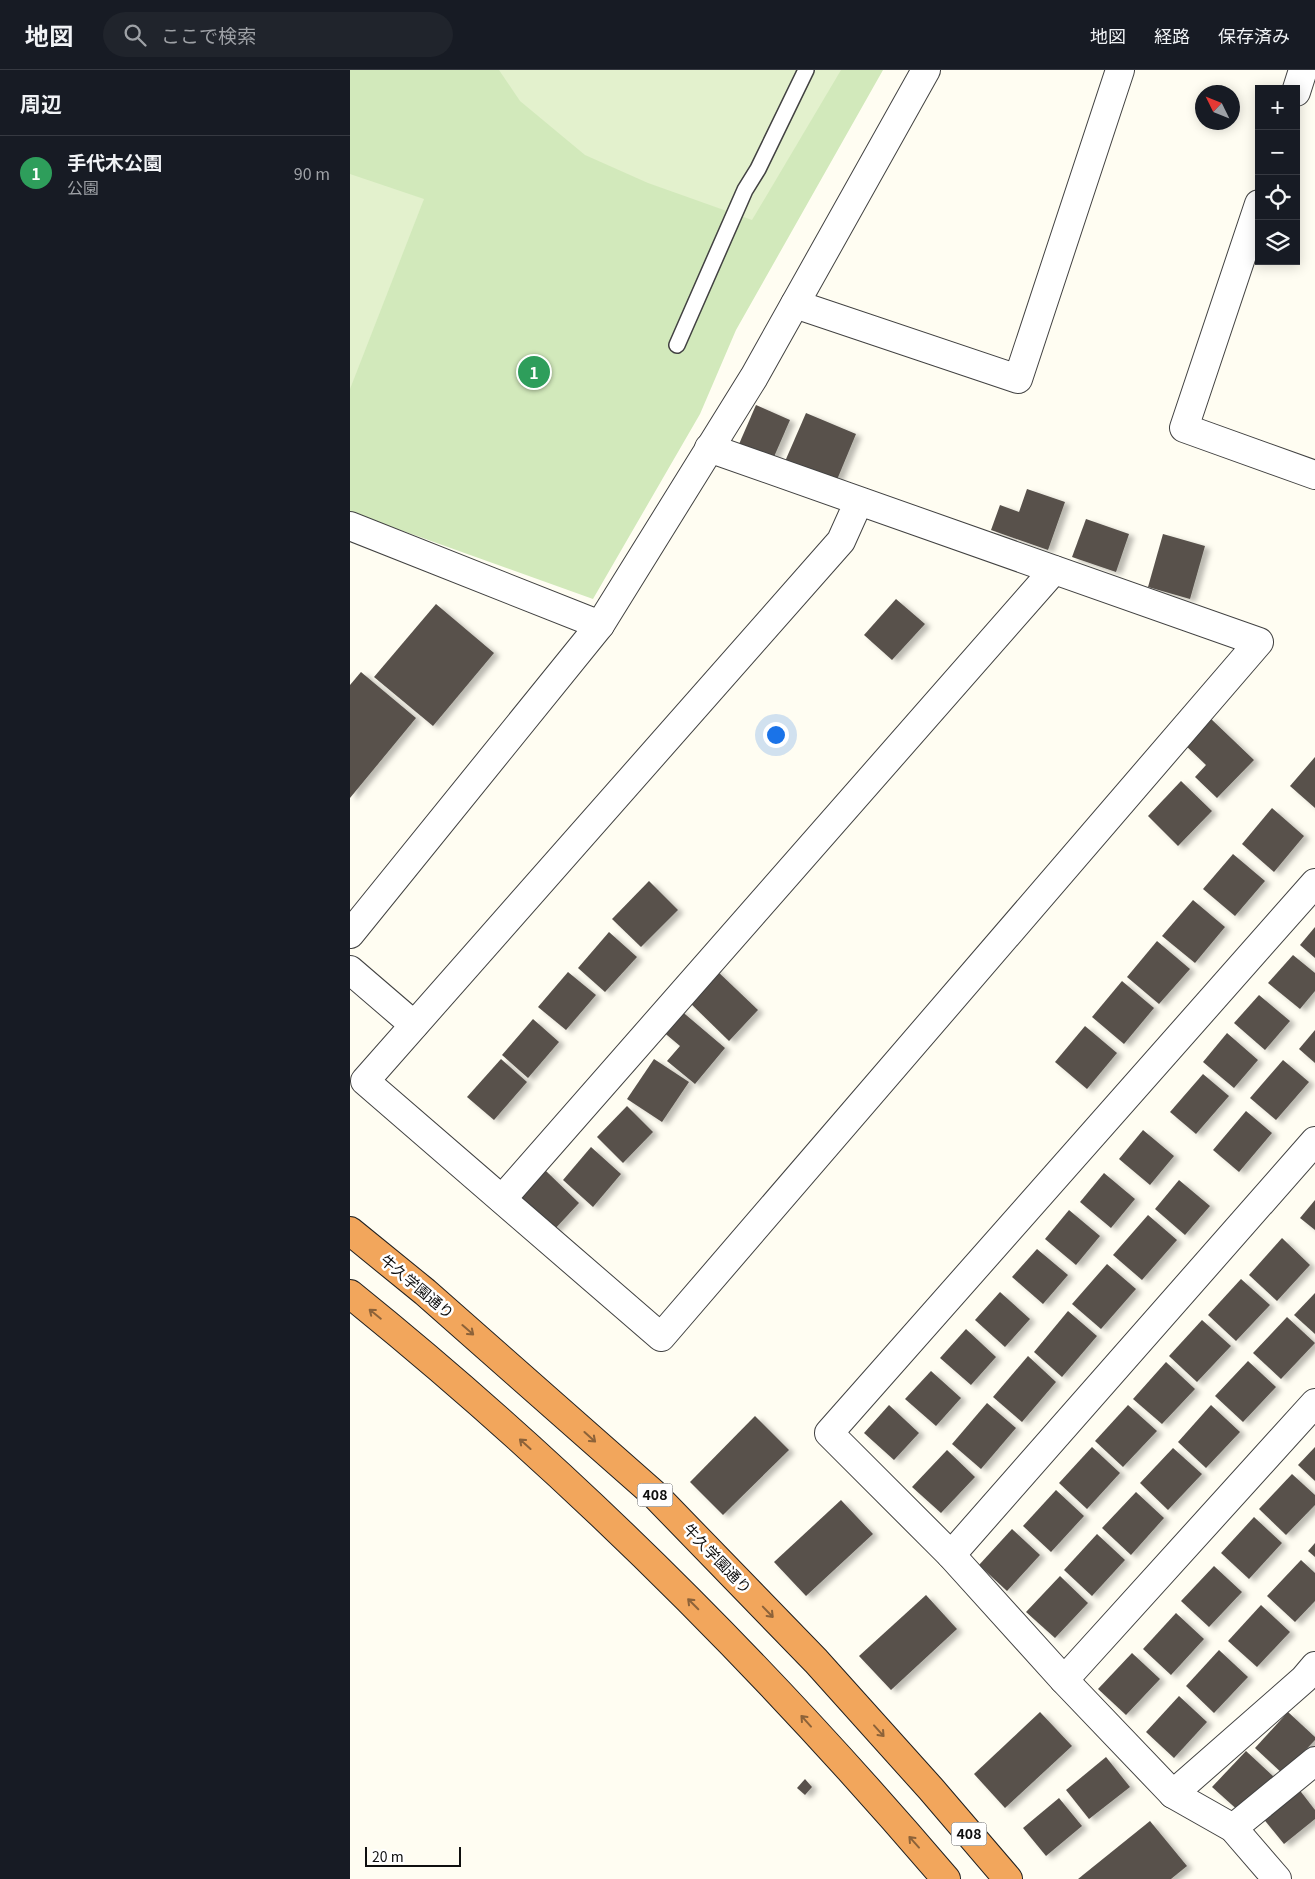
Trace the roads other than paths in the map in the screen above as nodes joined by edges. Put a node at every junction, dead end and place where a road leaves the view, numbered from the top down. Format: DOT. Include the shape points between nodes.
graph roads {
  1 [pos="806,70"];
  2 [pos="926,70"];
  3 [pos="1120,70"];
  4 [pos="1303,70"];
  5 [pos="1298,85"];
  6 [pos="1255,216"];
  7 [pos="795,304"];
  8 [pos="677,345"];
  9 [pos="709,448"];
  10 [pos="1315,475"];
  11 [pos="859,501"];
  12 [pos="350,526"];
  13 [pos="1054,570"];
  14 [pos="600,625"];
  15 [pos="1315,883"];
  16 [pos="350,934"];
  17 [pos="350,970"];
  18 [pos="414,1025"];
  19 [pos="1315,1142"];
  20 [pos="502,1199"];
  21 [pos="350,1231"];
  22 [pos="350,1294"];
  23 [pos="1315,1403"];
  24 [pos="951,1555"];
  25 [pos="1311,1678"];
  26 [pos="1064,1680"];
  27 [pos="1315,1762"];
  28 [pos="1173,1794"];
  29 [pos="1233,1828"];
  30 [pos="946,1879"];
  31 [pos="1008,1879"];
  32 [pos="1277,1879"];
  1 -- 8 [label="lane" via="745,190"];
  2 -- 7 [label="street"];
  3 -- 7 [label="street" via="1018,379"];
  4 -- 5 [label="street"];
  6 -- 10 [label="street" via="1184,428"];
  7 -- 9 [label="street"];
  9 -- 11 [label="street"];
  9 -- 14 [label="street"];
  11 -- 13 [label="street"];
  11 -- 18 [label="street" via="841,541"];
  12 -- 14 [label="street"];
  13 -- 20 [label="street"];
  13 -- 20 [label="street" via="1259,642 661,1337"];
  14 -- 16 [label="street"];
  15 -- 24 [label="street" via="829,1433"];
  17 -- 18 [label="street"];
  18 -- 20 [label="street" via="365,1081"];
  19 -- 24 [label="street"];
  21 -- 31 [label="highway, 牛久学園通り / 408, one-way" via="425,1292 654,1494 816,1661"];
  30 -- 22 [label="highway, one-way" via="784,1697 636,1546 522,1441"];
  23 -- 26 [label="street"];
  24 -- 26 [label="street"];
  25 -- 28 [label="street"];
  26 -- 28 [label="street"];
  27 -- 29 [label="street"];
  28 -- 29 [label="street"];
  29 -- 32 [label="street"];
}
